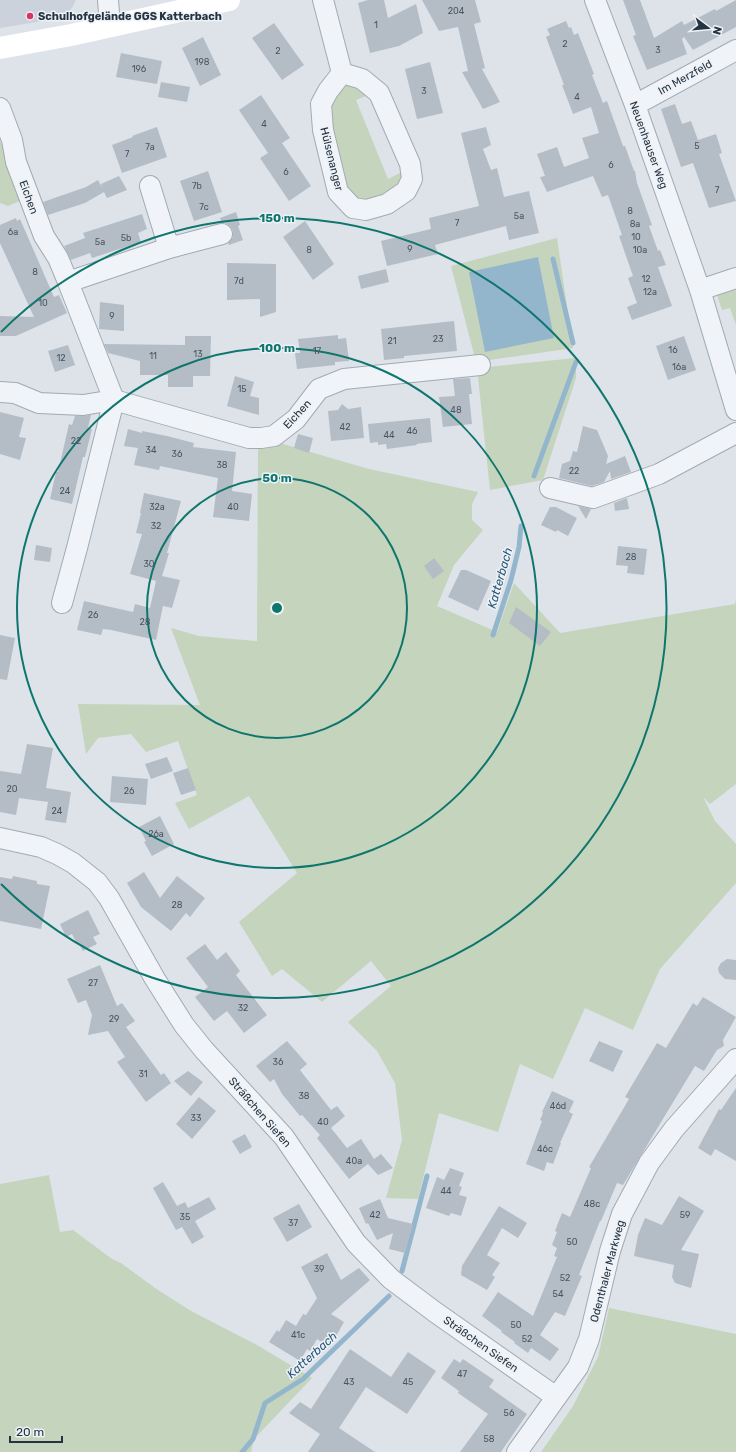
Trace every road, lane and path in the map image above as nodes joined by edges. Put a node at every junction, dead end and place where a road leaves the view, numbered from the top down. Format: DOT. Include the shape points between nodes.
graph roads {
  1 [pos="108,0"];
  2 [pos="230,0"];
  3 [pos="323,0"];
  4 [pos="595,0"];
  5 [pos="110,26"];
  6 [pos="0,48"];
  7 [pos="736,50"];
  8 [pos="342,73"];
  9 [pos="635,105"];
  10 [pos="0,108"];
  11 [pos="150,186"];
  12 [pos="222,234"];
  13 [pos="169,248"];
  14 [pos="736,278"];
  15 [pos="68,282"];
  16 [pos="700,290"];
  17 [pos="480,365"];
  18 [pos="0,392"];
  19 [pos="114,400"];
  20 [pos="736,410"];
  21 [pos="736,433"];
  22 [pos="550,488"];
  23 [pos="62,603"];
  24 [pos="0,838"];
  25 [pos="736,1059"];
  26 [pos="556,1397"];
  27 [pos="517,1452"];
  1 -- 5 [label="street"];
  2 -- 5 [label="main road"];
  3 -- 8 [label="street"];
  4 -- 9 [label="street, Neuenhauser Weg"];
  5 -- 6 [label="main road"];
  7 -- 9 [label="street, Im Merzfeld"];
  8 -- 8 [label="street, Hülsenanger" via="328,90 321,104 323,130 338,192 353,208 366,210 387,204 406,191 412,179 410,164 378,93 362,79"];
  9 -- 16 [label="street, Neuenhauser Weg"];
  10 -- 15 [label="street, Eichen" via="12,140 16,162 44,236 58,258"];
  11 -- 13 [label="street"];
  12 -- 13 [label="street"];
  13 -- 15 [label="street"];
  14 -- 16 [label="street"];
  15 -- 19 [label="street, Eichen"];
  16 -- 20 [label="street, Neuenhauser Weg"];
  17 -- 19 [label="street, Eichen" via="344,379 319,389 284,429 274,436 261,438 248,438"];
  18 -- 19 [label="street, Eichen" via="15,393 39,403 83,405"];
  19 -- 23 [label="street"];
  21 -- 22 [label="street" via="659,474 593,498"];
  24 -- 26 [label="street, Sträßchen Siefen" via="41,847 57,854 97,882 184,1025 284,1137 356,1243 391,1279"];
  25 -- 26 [label="street, Odenthaler Markweg" via="666,1140 649,1163 625,1207 610,1251 589,1340 578,1366"];
  26 -- 27 [label="street, Odenthaler Markweg"];
}
